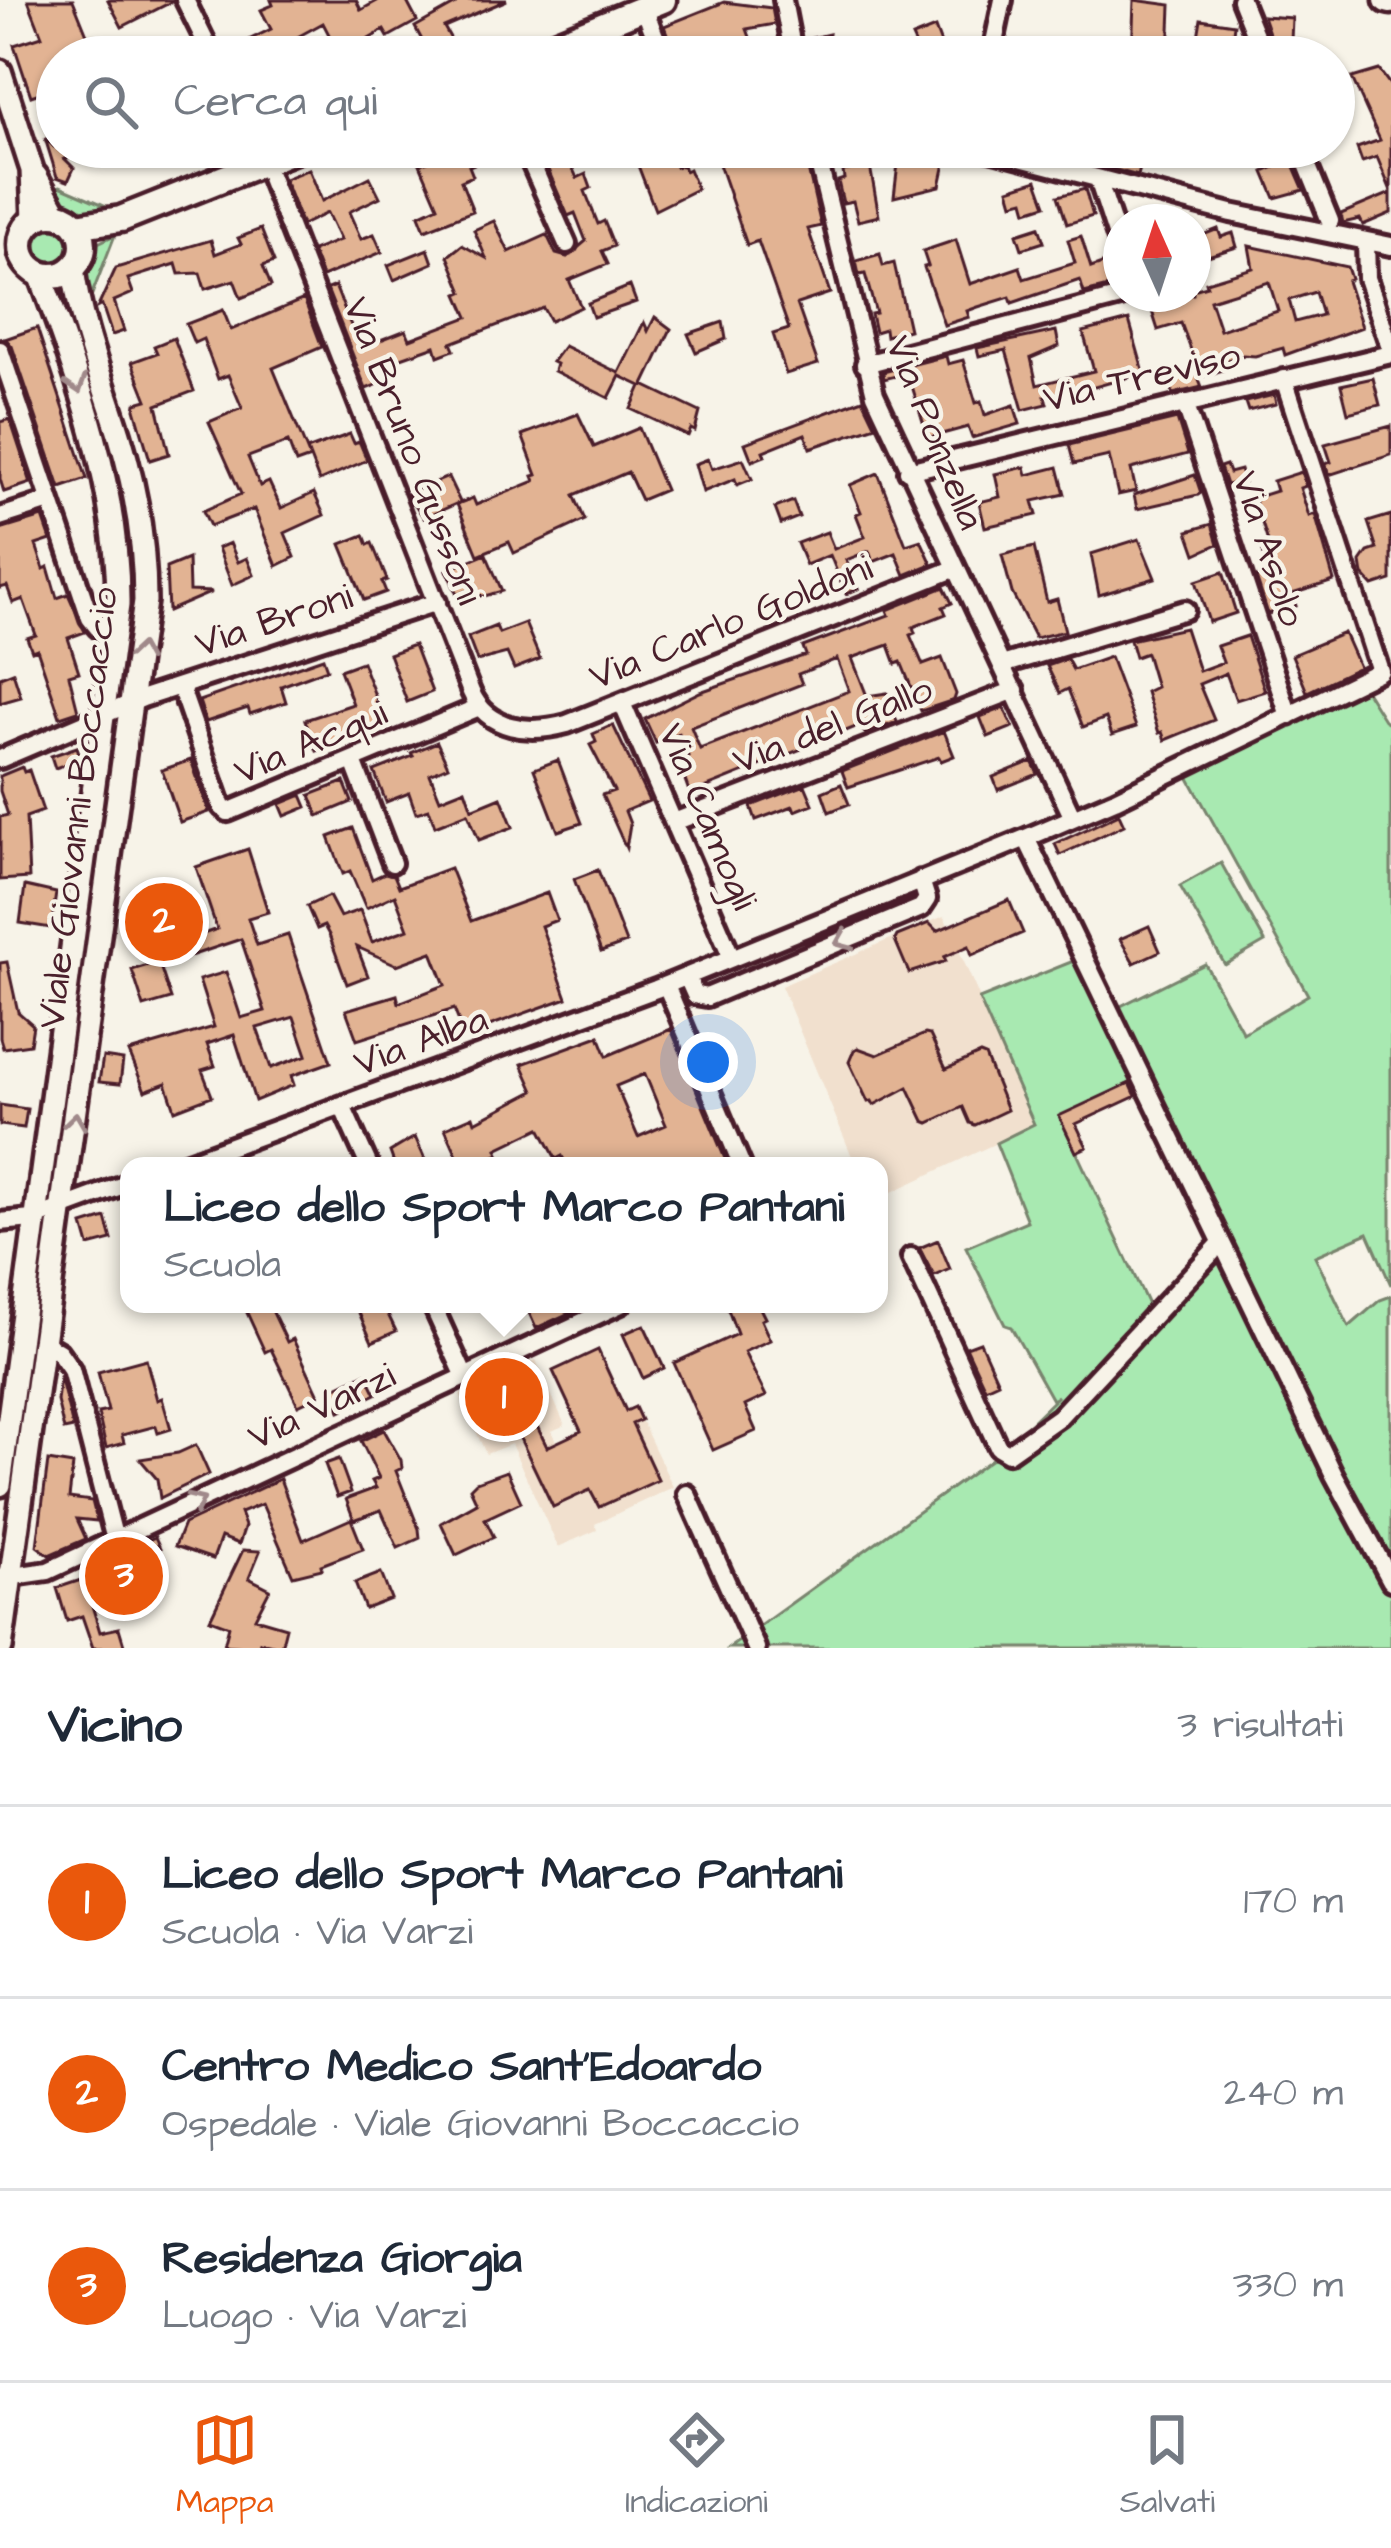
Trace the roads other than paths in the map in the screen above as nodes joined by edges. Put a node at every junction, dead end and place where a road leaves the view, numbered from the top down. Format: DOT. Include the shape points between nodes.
graph roads {
  1 [pos="185,0"];
  2 [pos="783,0"];
  3 [pos="1003,0"];
  4 [pos="1240,0"];
  5 [pos="654,4"];
  6 [pos="203,36"];
  7 [pos="575,36"];
  8 [pos="660,36"];
  9 [pos="790,36"];
  10 [pos="995,36"];
  11 [pos="1255,36"];
  12 [pos="0,70"];
  13 [pos="233,168"];
  14 [pos="266,168"];
  15 [pos="533,168"];
  16 [pos="820,168"];
  17 [pos="1057,168"];
  18 [pos="1309,168"];
  19 [pos="1098,179"];
  20 [pos="1106,204"];
  21 [pos="1330,221"];
  22 [pos="64,235"];
  23 [pos="1366,242"];
  24 [pos="567,244"];
  25 [pos="1391,247"];
  26 [pos="19,264"];
  27 [pos="1103,302"];
  28 [pos="0,350"];
  29 [pos="1391,352"];
  30 [pos="866,364"];
  31 [pos="1284,379"];
  32 [pos="1185,403"];
  33 [pos="908,471"];
  34 [pos="50,501"];
  35 [pos="0,517"];
  36 [pos="954,569"];
  37 [pos="437,602"];
  38 [pos="1185,610"];
  39 [pos="117,632"];
  40 [pos="1002,664"];
  41 [pos="180,686"];
  42 [pos="1015,690"];
  43 [pos="132,703"];
  44 [pos="622,703"];
  45 [pos="478,707"];
  46 [pos="106,716"];
  47 [pos="1289,716"];
  48 [pos="0,759"];
  49 [pos="353,761"];
  50 [pos="1072,818"];
  51 [pos="674,822"];
  52 [pos="1026,838"];
  53 [pos="392,863"];
  54 [pos="921,880"];
  55 [pos="732,958"];
  56 [pos="687,977"];
  57 [pos="666,985"];
  58 [pos="342,1106"];
  59 [pos="202,1157"];
  60 [pos="365,1157"];
  61 [pos="738,1157"];
  62 [pos="120,1186"];
  63 [pos="62,1208"];
  64 [pos="36,1217"];
  65 [pos="0,1222"];
  66 [pos="1221,1243"];
  67 [pos="911,1257"];
  68 [pos="436,1313"];
  69 [pos="602,1313"];
  70 [pos="44,1343"];
  71 [pos="466,1376"];
  72 [pos="0,1486"];
  73 [pos="687,1494"];
  74 [pos="116,1540"];
  75 [pos="6,1577"];
  76 [pos="1391,1581"];
  77 [pos="2,1648"];
  78 [pos="757,1648"];
  1 -- 6 [label="street"];
  2 -- 9 [label="street"];
  3 -- 10 [label="street"];
  4 -- 11 [label="street"];
  5 -- 7 [label="main road"];
  5 -- 8 [label="street"];
  12 -- 22 [label="street, Viale Giovanni Boccaccio" via="32,170"];
  13 -- 22 [label="main road" via="121,219"];
  14 -- 37 [label="street, Via Bruno Gussoni"];
  15 -- 24 [label="street"];
  16 -- 30 [label="street, Via Ponzella"];
  17 -- 19 [label="street"];
  18 -- 21 [label="street"];
  19 -- 20 [label="street"];
  19 -- 23 [label="street"];
  22 -- 26 [label="main road" via="24,230"];
  22 -- 26 [label="main road" via="58,275"];
  43 -- 22 [label="street, Viale Giovanni Boccaccio, one-way" via="145,601 140,523"];
  23 -- 25 [label="street"];
  23 -- 29 [label="street" via="1368,282"];
  26 -- 39 [label="street, Viale Giovanni Boccaccio, one-way" via="110,501"];
  27 -- 30 [label="street"];
  28 -- 34 [label="street"];
  29 -- 31 [label="street, Via Treviso"];
  30 -- 33 [label="street, Via Ponzella"];
  31 -- 32 [label="street, Via Treviso"];
  31 -- 47 [label="street, Via Alba" via="1380,671"];
  32 -- 33 [label="street, Via Treviso"];
  32 -- 47 [label="street, Via Asolo"];
  33 -- 36 [label="street, Via Ponzella"];
  34 -- 35 [label="street"];
  34 -- 39 [label="street" via="90,618"];
  36 -- 40 [label="street, Via Ponzella"];
  36 -- 44 [label="street, Via Carlo Goldoni"];
  37 -- 41 [label="street, Via Broni"];
  37 -- 45 [label="street, Via Bruno Gussoni"];
  38 -- 40 [label="street"];
  39 -- 46 [label="street, Viale Giovanni Boccaccio"];
  40 -- 42 [label="street, Via Ponzella"];
  41 -- 43 [label="street, Via Broni"];
  41 -- 49 [label="street, Via Acqui" via="224,811"];
  42 -- 50 [label="street, Via Ponzella"];
  42 -- 51 [label="street, Via del Gallo"];
  43 -- 46 [label="street, Via Broni"];
  63 -- 43 [label="street, Viale Giovanni Boccaccio, one-way"];
  44 -- 45 [label="street, Via Carlo Goldoni" via="531,729 499,723"];
  44 -- 51 [label="street, Via Camogli"];
  45 -- 49 [label="street, Via Acqui"];
  46 -- 48 [label="street, Via Broni"];
  46 -- 64 [label="street, Viale Giovanni Boccaccio"];
  47 -- 50 [label="street, Via Alba"];
  49 -- 53 [label="street"];
  50 -- 52 [label="street, Via Alba"];
  51 -- 55 [label="street, Via Camogli"];
  52 -- 54 [label="street, Via Alba"];
  52 -- 66 [label="street"];
  54 -- 55 [label="street, Via Alba"];
  54 -- 56 [label="street, one-way" via="921,908 707,997 695,995"];
  55 -- 56 [label="street, Via Alba"];
  56 -- 57 [label="street, Via Alba"];
  57 -- 58 [label="street, Via Alba"];
  57 -- 61 [label="street"];
  58 -- 59 [label="street, Via Alba"];
  58 -- 60 [label="street"];
  62 -- 63 [label="street"];
  63 -- 64 [label="street"];
  63 -- 70 [label="street, Viale Giovanni Boccaccio"];
  64 -- 65 [label="street"];
  64 -- 72 [label="street, Viale Giovanni Boccaccio"];
  66 -- 67 [label="street" via="1059,1417 1010,1453 998,1447"];
  66 -- 76 [label="street"];
  68 -- 71 [label="street"];
  69 -- 71 [label="street, Via Varzi"];
  70 -- 74 [label="street" via="71,1369"];
  70 -- 75 [label="street, Viale Giovanni Boccaccio"];
  74 -- 71 [label="street, Via Varzi, one-way"];
  73 -- 78 [label="street"];
  74 -- 75 [label="street, Via Varzi" via="48,1571"];
  75 -- 77 [label="street, Viale Giovanni Boccaccio"];
}
